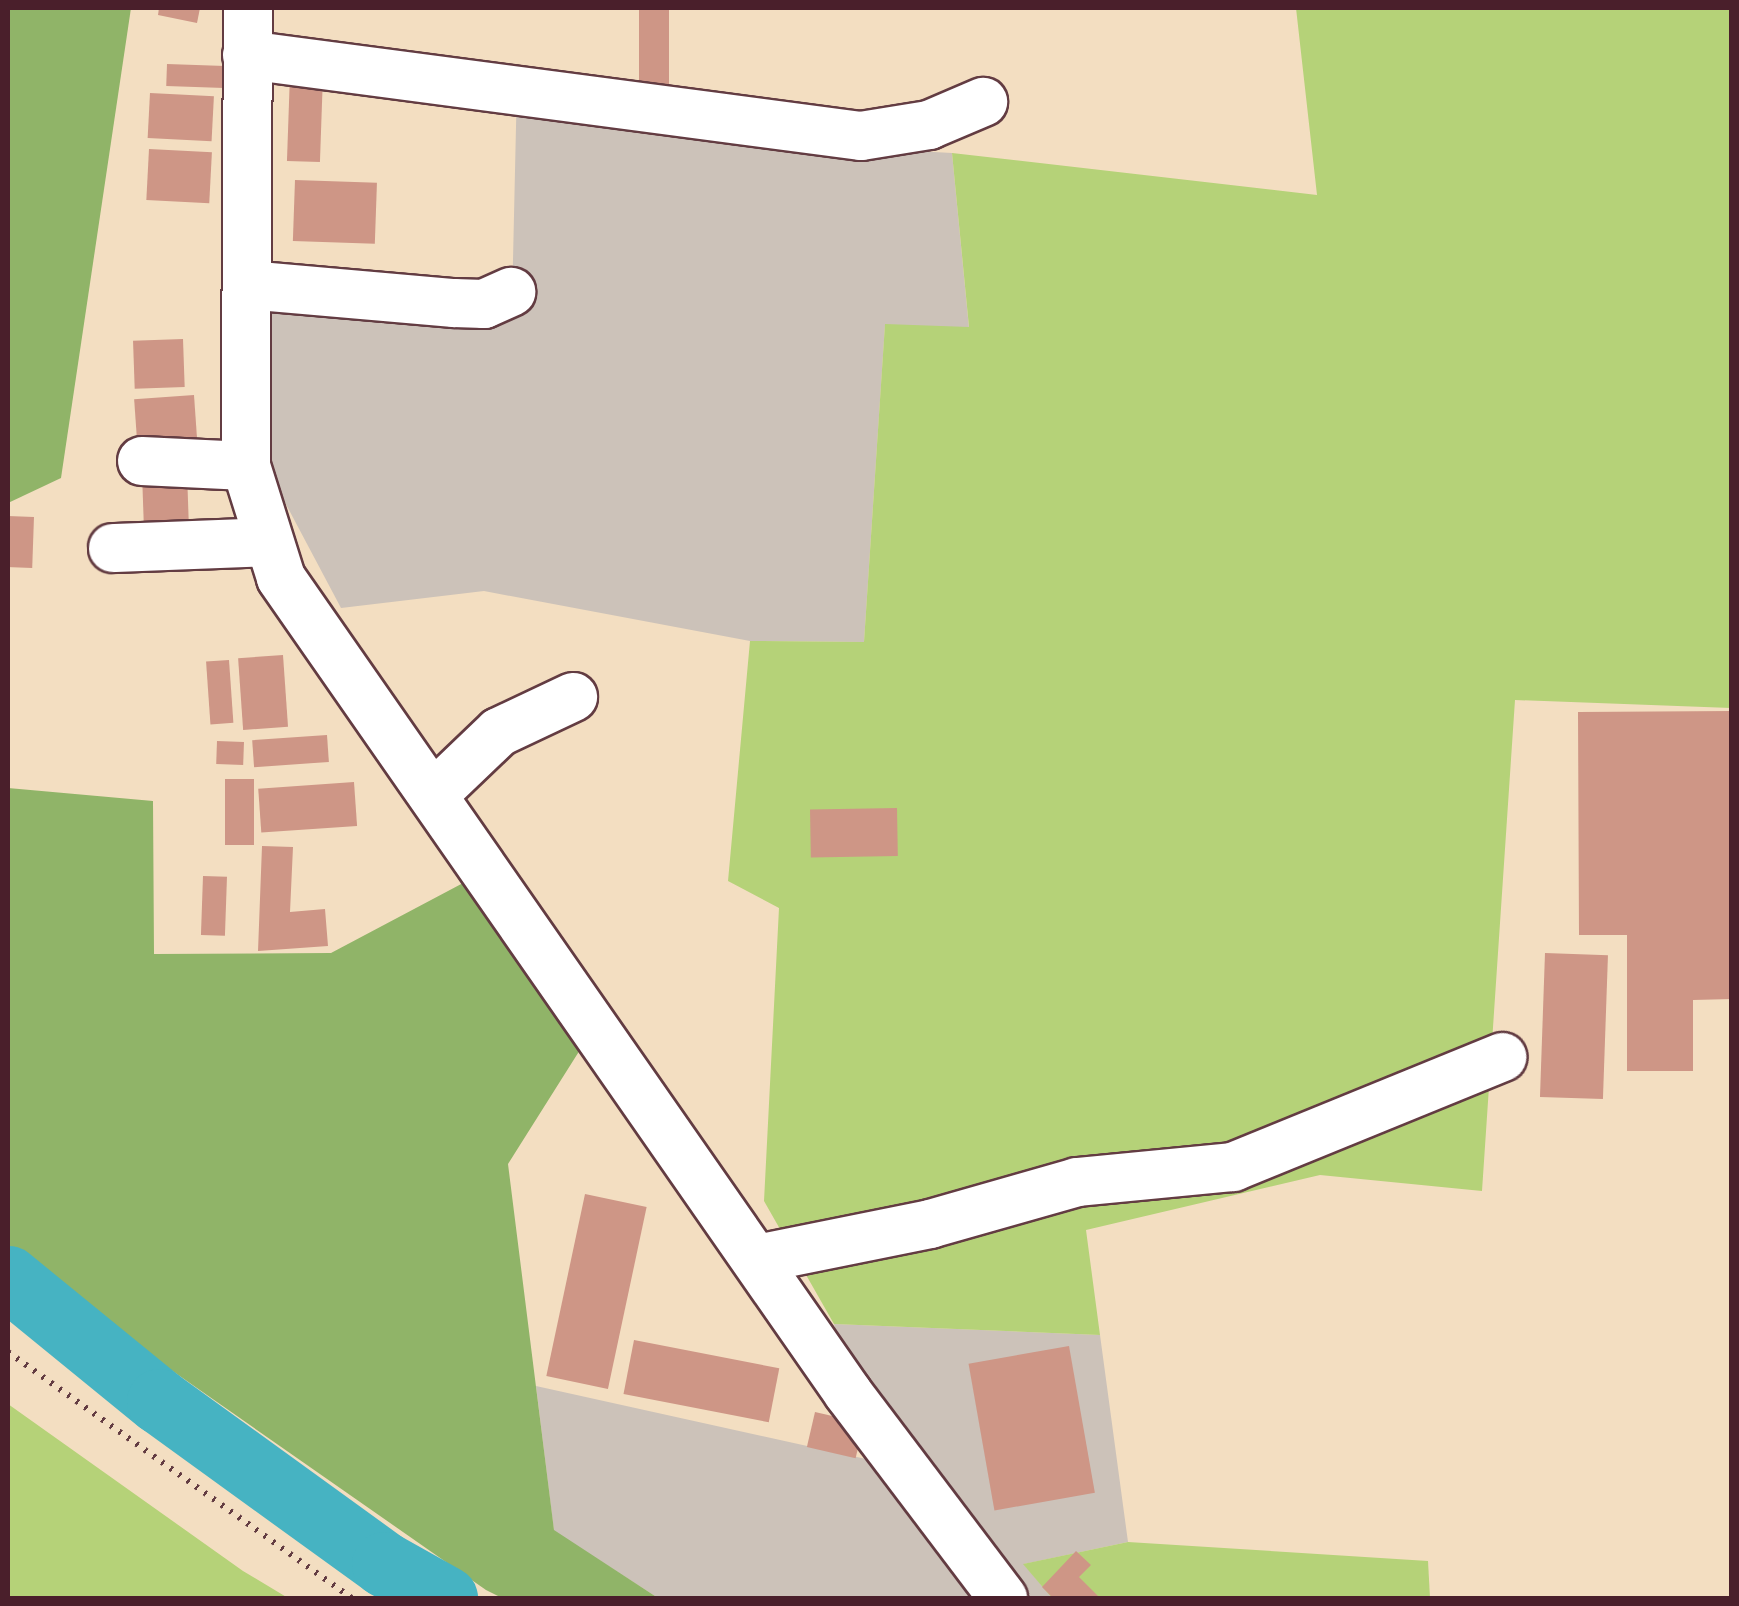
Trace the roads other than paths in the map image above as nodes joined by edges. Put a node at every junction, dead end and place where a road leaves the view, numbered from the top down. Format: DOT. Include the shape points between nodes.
graph roads {
  1 [pos="248,8"];
  2 [pos="247,55"];
  3 [pos="982,102"];
  4 [pos="247,286"];
  5 [pos="511,292"];
  6 [pos="142,462"];
  7 [pos="246,466"];
  8 [pos="267,542"];
  9 [pos="113,548"];
  10 [pos="573,697"];
  11 [pos="433,795"];
  12 [pos="1502,1057"];
  13 [pos="757,1259"];
  14 [pos="1003,1598"];
  1 -- 2 [label="street"];
  2 -- 3 [label="street" via="861,136 930,125"];
  2 -- 4 [label="street"];
  4 -- 5 [label="street" via="484,304"];
  4 -- 7 [label="street"];
  6 -- 7 [label="street"];
  7 -- 8 [label="street"];
  8 -- 9 [label="street"];
  8 -- 11 [label="street" via="281,578"];
  10 -- 11 [label="street" via="499,732"];
  11 -- 13 [label="street"];
  12 -- 13 [label="street" via="1233,1167 1077,1182 930,1224"];
  13 -- 14 [label="street"];
}
